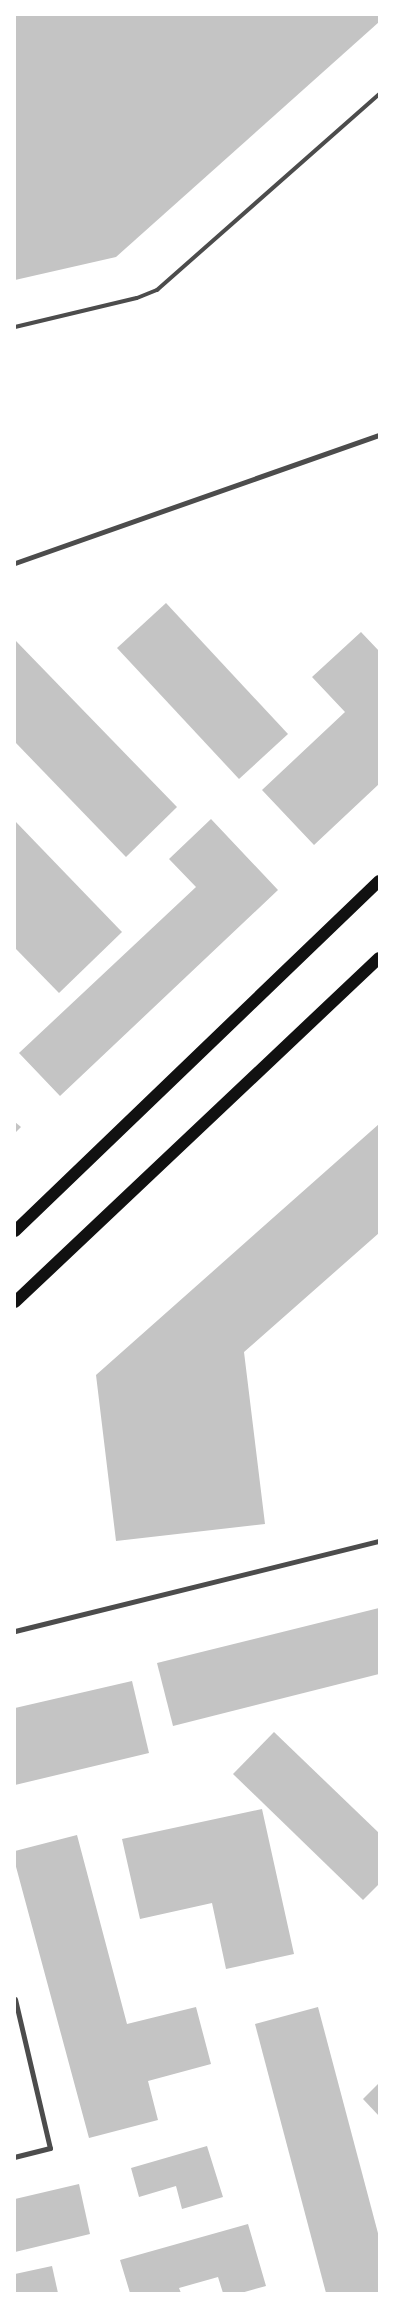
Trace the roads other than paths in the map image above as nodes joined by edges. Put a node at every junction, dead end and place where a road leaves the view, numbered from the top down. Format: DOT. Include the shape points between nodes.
graph roads {
  1 [pos="379,94"];
  2 [pos="15,327"];
  3 [pos="379,434"];
  4 [pos="15,563"];
  5 [pos="379,881"];
  6 [pos="379,958"];
  7 [pos="15,1231"];
  8 [pos="15,1302"];
  9 [pos="379,1541"];
  10 [pos="15,1631"];
  11 [pos="15,1999"];
  12 [pos="15,2156"];
  1 -- 2 [label="lane" via="157,290 137,298"];
  3 -- 4 [label="street"];
  5 -- 7 [label="main road"];
  6 -- 8 [label="main road"];
  9 -- 10 [label="street"];
  11 -- 12 [label="street" via="50,2148"];
}
